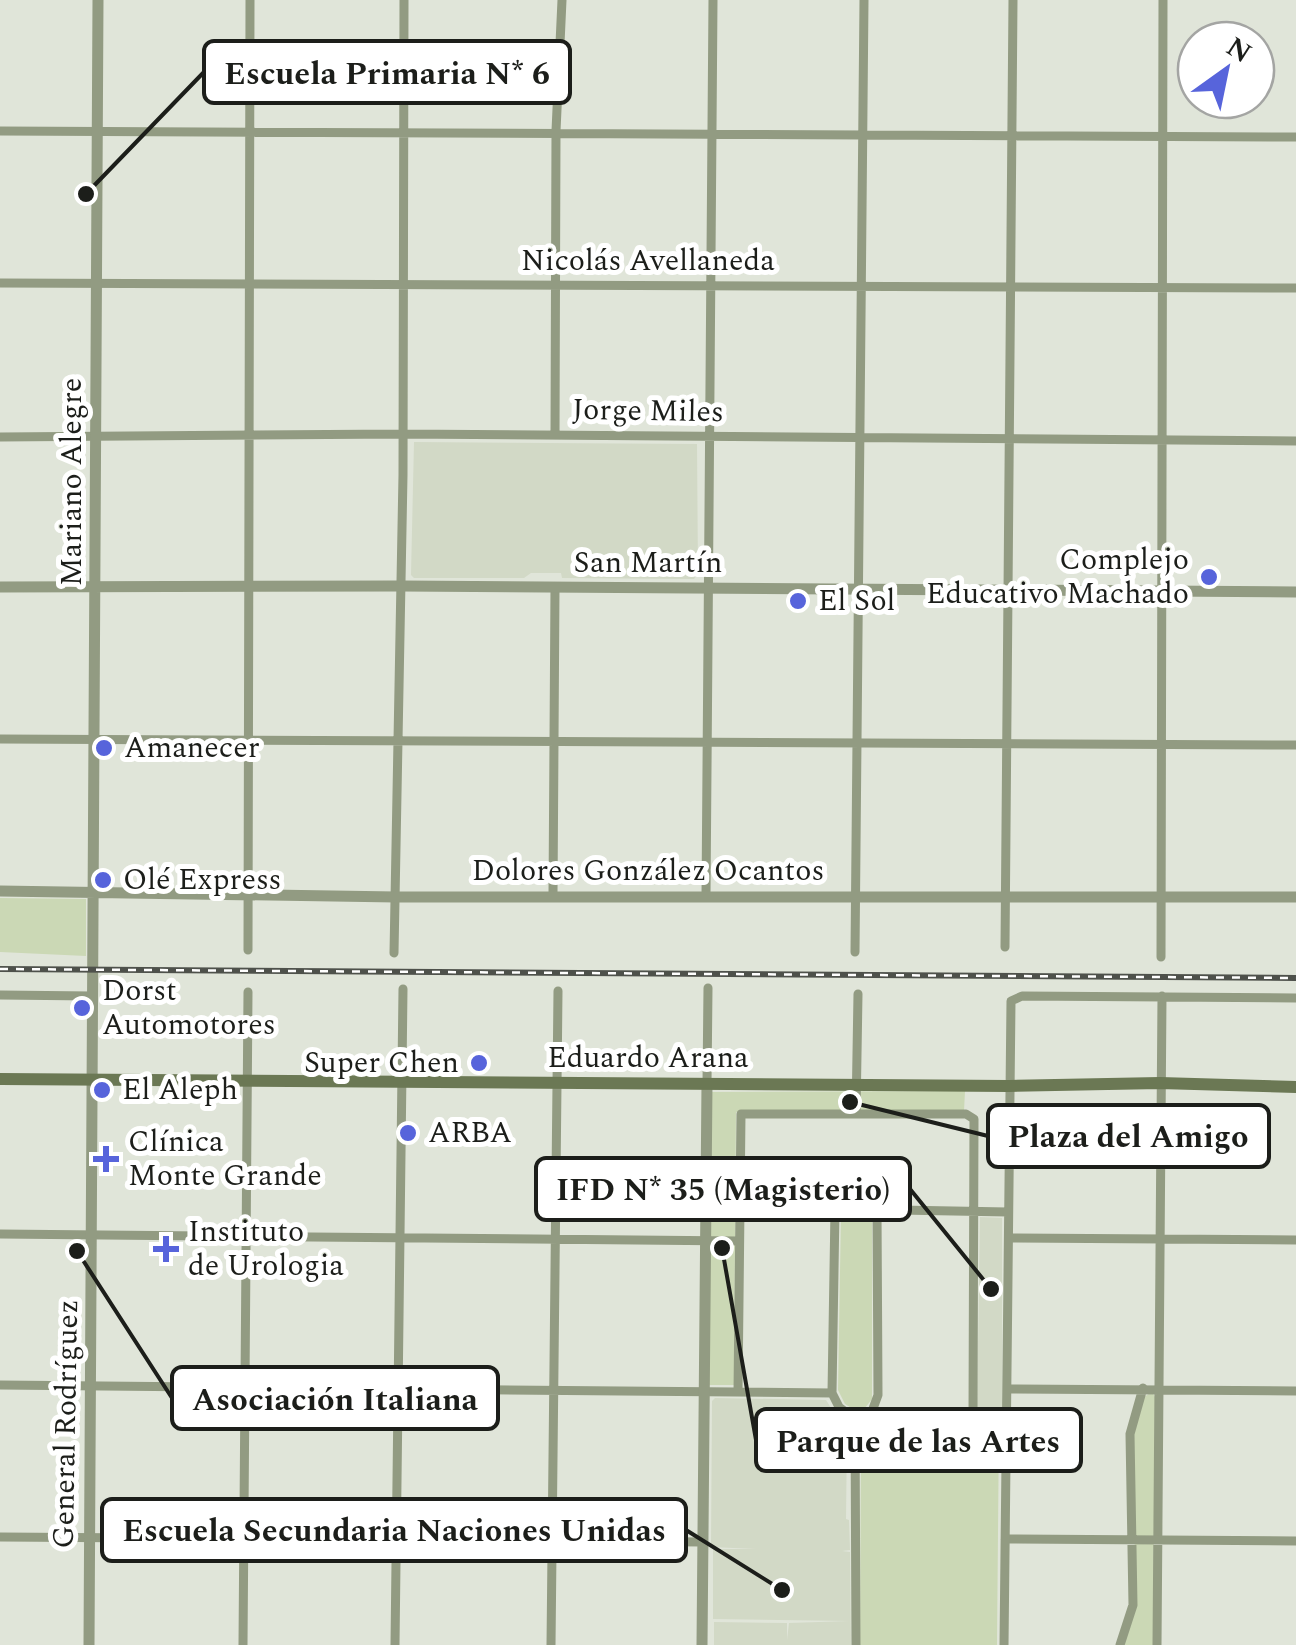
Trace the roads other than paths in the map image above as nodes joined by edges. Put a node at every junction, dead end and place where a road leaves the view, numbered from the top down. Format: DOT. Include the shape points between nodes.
graph roads {
  1 [pos="98,0"];
  2 [pos="250,0"];
  3 [pos="404,0"];
  4 [pos="562,0"];
  5 [pos="713,0"];
  6 [pos="864,0"];
  7 [pos="1014,0"];
  8 [pos="1164,0"];
  9 [pos="98,130"];
  10 [pos="0,131"];
  11 [pos="250,131"];
  12 [pos="556,131"];
  13 [pos="404,132"];
  14 [pos="713,134"];
  15 [pos="863,135"];
  16 [pos="1012,136"];
  17 [pos="1165,136"];
  18 [pos="1296,137"];
  19 [pos="0,283"];
  20 [pos="97,284"];
  21 [pos="250,285"];
  22 [pos="557,286"];
  23 [pos="708,286"];
  24 [pos="1010,286"];
  25 [pos="403,287"];
  26 [pos="861,287"];
  27 [pos="1162,288"];
  28 [pos="1296,288"];
  29 [pos="401,434"];
  30 [pos="555,435"];
  31 [pos="248,436"];
  32 [pos="707,436"];
  33 [pos="0,438"];
  34 [pos="97,438"];
  35 [pos="860,438"];
  36 [pos="1010,439"];
  37 [pos="1162,440"];
  38 [pos="1296,441"];
  39 [pos="401,586"];
  40 [pos="0,587"];
  41 [pos="248,587"];
  42 [pos="96,588"];
  43 [pos="556,588"];
  44 [pos="707,588"];
  45 [pos="856,590"];
  46 [pos="1010,590"];
  47 [pos="1160,591"];
  48 [pos="1296,592"];
  49 [pos="0,739"];
  50 [pos="96,740"];
  51 [pos="250,741"];
  52 [pos="554,741"];
  53 [pos="705,741"];
  54 [pos="399,742"];
  55 [pos="857,742"];
  56 [pos="1008,742"];
  57 [pos="1160,742"];
  58 [pos="1296,744"];
  59 [pos="0,891"];
  60 [pos="248,893"];
  61 [pos="94,894"];
  62 [pos="553,895"];
  63 [pos="856,895"];
  64 [pos="396,896"];
  65 [pos="706,896"];
  66 [pos="1006,897"];
  67 [pos="1160,898"];
  68 [pos="1296,898"];
  69 [pos="1005,948"];
  70 [pos="248,950"];
  71 [pos="855,952"];
  72 [pos="394,954"];
  73 [pos="1161,957"];
  74 [pos="92,964"];
  75 [pos="708,988"];
  76 [pos="403,989"];
  77 [pos="558,991"];
  78 [pos="248,992"];
  79 [pos="858,994"];
  80 [pos="0,995"];
  81 [pos="92,996"];
  82 [pos="1162,996"];
  83 [pos="1296,998"];
  84 [pos="0,1078"];
  85 [pos="91,1080"];
  86 [pos="248,1080"];
  87 [pos="400,1082"];
  88 [pos="1160,1082"];
  89 [pos="556,1083"];
  90 [pos="707,1084"];
  91 [pos="856,1084"];
  92 [pos="1009,1086"];
  93 [pos="1296,1087"];
  94 [pos="856,1114"];
  95 [pos="738,1208"];
  96 [pos="835,1209"];
  97 [pos="877,1210"];
  98 [pos="975,1211"];
  99 [pos="1008,1212"];
  100 [pos="0,1234"];
  101 [pos="93,1235"];
  102 [pos="247,1236"];
  103 [pos="400,1238"];
  104 [pos="1008,1238"];
  105 [pos="1158,1238"];
  106 [pos="555,1239"];
  107 [pos="705,1240"];
  108 [pos="1296,1240"];
  109 [pos="738,1241"];
  110 [pos="0,1385"];
  111 [pos="92,1386"];
  112 [pos="247,1387"];
  113 [pos="399,1388"];
  114 [pos="1143,1388"];
  115 [pos="1158,1388"];
  116 [pos="1008,1389"];
  117 [pos="554,1390"];
  118 [pos="1296,1391"];
  119 [pos="702,1392"];
  120 [pos="738,1392"];
  121 [pos="832,1392"];
  122 [pos="871,1414"];
  123 [pos="973,1414"];
  124 [pos="1008,1414"];
  125 [pos="855,1419"];
  126 [pos="0,1537"];
  127 [pos="90,1538"];
  128 [pos="246,1540"];
  129 [pos="1006,1540"];
  130 [pos="1132,1540"];
  131 [pos="1157,1540"];
  132 [pos="398,1541"];
  133 [pos="1296,1541"];
  134 [pos="554,1542"];
  135 [pos="703,1542"];
  136 [pos="89,1645"];
  137 [pos="243,1645"];
  138 [pos="395,1645"];
  139 [pos="552,1645"];
  140 [pos="702,1645"];
  141 [pos="856,1645"];
  142 [pos="1004,1645"];
  143 [pos="1120,1645"];
  144 [pos="1156,1645"];
  1 -- 9 [label="street, Mariano Alegre"];
  2 -- 11 [label="street"];
  3 -- 13 [label="street"];
  4 -- 12 [label="street"];
  5 -- 14 [label="street"];
  6 -- 15 [label="street"];
  7 -- 16 [label="street"];
  8 -- 17 [label="street"];
  9 -- 10 [label="street"];
  9 -- 11 [label="street"];
  9 -- 20 [label="street, Mariano Alegre"];
  11 -- 13 [label="street"];
  11 -- 21 [label="street"];
  12 -- 13 [label="street"];
  12 -- 14 [label="street"];
  12 -- 22 [label="street"];
  13 -- 25 [label="street"];
  14 -- 15 [label="street"];
  14 -- 23 [label="street"];
  15 -- 16 [label="street"];
  15 -- 26 [label="street"];
  16 -- 17 [label="street"];
  16 -- 24 [label="street"];
  17 -- 18 [label="street"];
  17 -- 27 [label="street"];
  19 -- 20 [label="street, Nicolás Avellaneda"];
  20 -- 21 [label="street, Nicolás Avellaneda"];
  20 -- 34 [label="street, Mariano Alegre"];
  21 -- 25 [label="street, Nicolás Avellaneda"];
  21 -- 31 [label="street"];
  22 -- 23 [label="street, Nicolás Avellaneda"];
  22 -- 25 [label="street, Nicolás Avellaneda"];
  22 -- 30 [label="street"];
  23 -- 26 [label="street, Nicolás Avellaneda"];
  23 -- 32 [label="street"];
  24 -- 26 [label="street, Nicolás Avellaneda"];
  24 -- 27 [label="street, Nicolás Avellaneda"];
  24 -- 36 [label="street"];
  25 -- 29 [label="street"];
  26 -- 35 [label="street"];
  27 -- 28 [label="street, Nicolás Avellaneda"];
  27 -- 37 [label="street"];
  29 -- 30 [label="street, Jorge Miles"];
  29 -- 31 [label="street, Jorge Miles"];
  29 -- 39 [label="street"];
  30 -- 32 [label="street, Jorge Miles"];
  31 -- 34 [label="street, Jorge Miles"];
  31 -- 41 [label="street"];
  32 -- 35 [label="street, Jorge Miles"];
  32 -- 44 [label="street"];
  33 -- 34 [label="street, Jorge Miles"];
  34 -- 42 [label="street, Mariano Alegre"];
  35 -- 36 [label="street, Jorge Miles"];
  35 -- 45 [label="street"];
  36 -- 37 [label="street, Jorge Miles"];
  36 -- 46 [label="street"];
  37 -- 38 [label="street, Jorge Miles"];
  37 -- 47 [label="street"];
  39 -- 41 [label="street, San Martín"];
  39 -- 43 [label="street, San Martín"];
  39 -- 54 [label="street"];
  40 -- 42 [label="street, San Martín"];
  41 -- 42 [label="street, San Martín"];
  41 -- 51 [label="street"];
  42 -- 50 [label="street, Mariano Alegre"];
  43 -- 44 [label="street, San Martín"];
  43 -- 52 [label="street"];
  44 -- 45 [label="street, San Martín"];
  44 -- 53 [label="street"];
  45 -- 46 [label="street, San Martín"];
  45 -- 55 [label="street"];
  46 -- 47 [label="street, San Martín"];
  46 -- 56 [label="street"];
  47 -- 48 [label="street, San Martín"];
  47 -- 57 [label="street"];
  49 -- 50 [label="street"];
  50 -- 51 [label="street"];
  50 -- 61 [label="street, Mariano Alegre"];
  51 -- 54 [label="street"];
  51 -- 60 [label="street"];
  52 -- 53 [label="street"];
  52 -- 54 [label="street"];
  52 -- 62 [label="street"];
  53 -- 55 [label="street"];
  53 -- 65 [label="street"];
  54 -- 64 [label="street"];
  55 -- 56 [label="street"];
  55 -- 63 [label="street"];
  56 -- 57 [label="street"];
  56 -- 66 [label="street"];
  57 -- 58 [label="street"];
  57 -- 67 [label="street"];
  59 -- 61 [label="street, Dolores González Ocantos"];
  60 -- 61 [label="street, Dolores González Ocantos"];
  60 -- 64 [label="street, Dolores González Ocantos"];
  60 -- 70 [label="street"];
  61 -- 74 [label="street, Mariano Alegre"];
  62 -- 64 [label="street, Dolores González Ocantos"];
  62 -- 65 [label="street, Dolores González Ocantos"];
  63 -- 65 [label="street, Dolores González Ocantos"];
  63 -- 66 [label="street, Dolores González Ocantos"];
  63 -- 71 [label="street"];
  64 -- 72 [label="street"];
  66 -- 67 [label="street, Dolores González Ocantos"];
  66 -- 69 [label="street"];
  67 -- 68 [label="street, Dolores González Ocantos"];
  67 -- 73 [label="street"];
  74 -- 81 [label="street, General Rodríguez"];
  75 -- 90 [label="street"];
  76 -- 87 [label="street"];
  77 -- 89 [label="street"];
  78 -- 86 [label="street"];
  79 -- 91 [label="street"];
  80 -- 81 [label="street"];
  81 -- 85 [label="street, General Rodríguez"];
  82 -- 83 [label="street"];
  82 -- 88 [label="street"];
  82 -- 92 [label="street" via="1011,1001"];
  84 -- 85 [label="main road, Eduardo Arana"];
  85 -- 86 [label="main road, Eduardo Arana"];
  85 -- 101 [label="street, General Rodríguez"];
  86 -- 87 [label="main road, Eduardo Arana"];
  86 -- 102 [label="street"];
  87 -- 89 [label="main road, Eduardo Arana"];
  87 -- 103 [label="street"];
  88 -- 92 [label="main road, Eduardo Arana"];
  88 -- 93 [label="main road, Eduardo Arana"];
  88 -- 105 [label="street"];
  89 -- 90 [label="main road, Eduardo Arana"];
  89 -- 106 [label="street"];
  90 -- 91 [label="main road, Eduardo Arana"];
  90 -- 107 [label="street"];
  91 -- 92 [label="main road, Eduardo Arana"];
  91 -- 94 [label="street"];
  92 -- 99 [label="street"];
  94 -- 95 [label="street" via="739,1116"];
  94 -- 98 [label="street" via="974,1119"];
  95 -- 96 [label="street"];
  95 -- 109 [label="street"];
  96 -- 97 [label="street"];
  96 -- 121 [label="street"];
  97 -- 98 [label="street"];
  97 -- 122 [label="street" via="878,1395"];
  98 -- 99 [label="street"];
  98 -- 123 [label="street"];
  99 -- 104 [label="street"];
  100 -- 101 [label="street"];
  101 -- 102 [label="street"];
  101 -- 111 [label="street, General Rodríguez"];
  102 -- 103 [label="street"];
  102 -- 112 [label="street"];
  103 -- 106 [label="street"];
  103 -- 113 [label="street"];
  104 -- 105 [label="street"];
  104 -- 116 [label="street"];
  105 -- 108 [label="street"];
  105 -- 115 [label="street"];
  106 -- 107 [label="street"];
  106 -- 117 [label="street"];
  107 -- 109 [label="street"];
  107 -- 119 [label="street"];
  109 -- 120 [label="street"];
  110 -- 111 [label="street"];
  111 -- 112 [label="street"];
  111 -- 127 [label="street, General Rodríguez"];
  112 -- 113 [label="street"];
  112 -- 128 [label="street"];
  113 -- 117 [label="street"];
  113 -- 132 [label="street"];
  114 -- 115 [label="street"];
  114 -- 116 [label="street"];
  114 -- 130 [label="street" via="1130,1434"];
  115 -- 118 [label="street"];
  115 -- 131 [label="street"];
  116 -- 124 [label="street"];
  117 -- 119 [label="street"];
  117 -- 134 [label="street"];
  119 -- 120 [label="street"];
  119 -- 135 [label="street"];
  120 -- 121 [label="street"];
  121 -- 125 [label="street"];
  122 -- 123 [label="street"];
  122 -- 125 [label="street"];
  123 -- 124 [label="street"];
  124 -- 129 [label="street"];
  125 -- 141 [label="street"];
  126 -- 127 [label="street"];
  127 -- 128 [label="street"];
  127 -- 136 [label="street, General Rodríguez"];
  128 -- 132 [label="street"];
  128 -- 137 [label="street"];
  129 -- 130 [label="street"];
  129 -- 142 [label="street"];
  130 -- 131 [label="street"];
  130 -- 143 [label="street" via="1133,1605"];
  131 -- 133 [label="street"];
  131 -- 144 [label="street"];
  132 -- 134 [label="street"];
  132 -- 138 [label="street"];
  134 -- 135 [label="street"];
  134 -- 139 [label="street"];
  135 -- 140 [label="street"];
}
